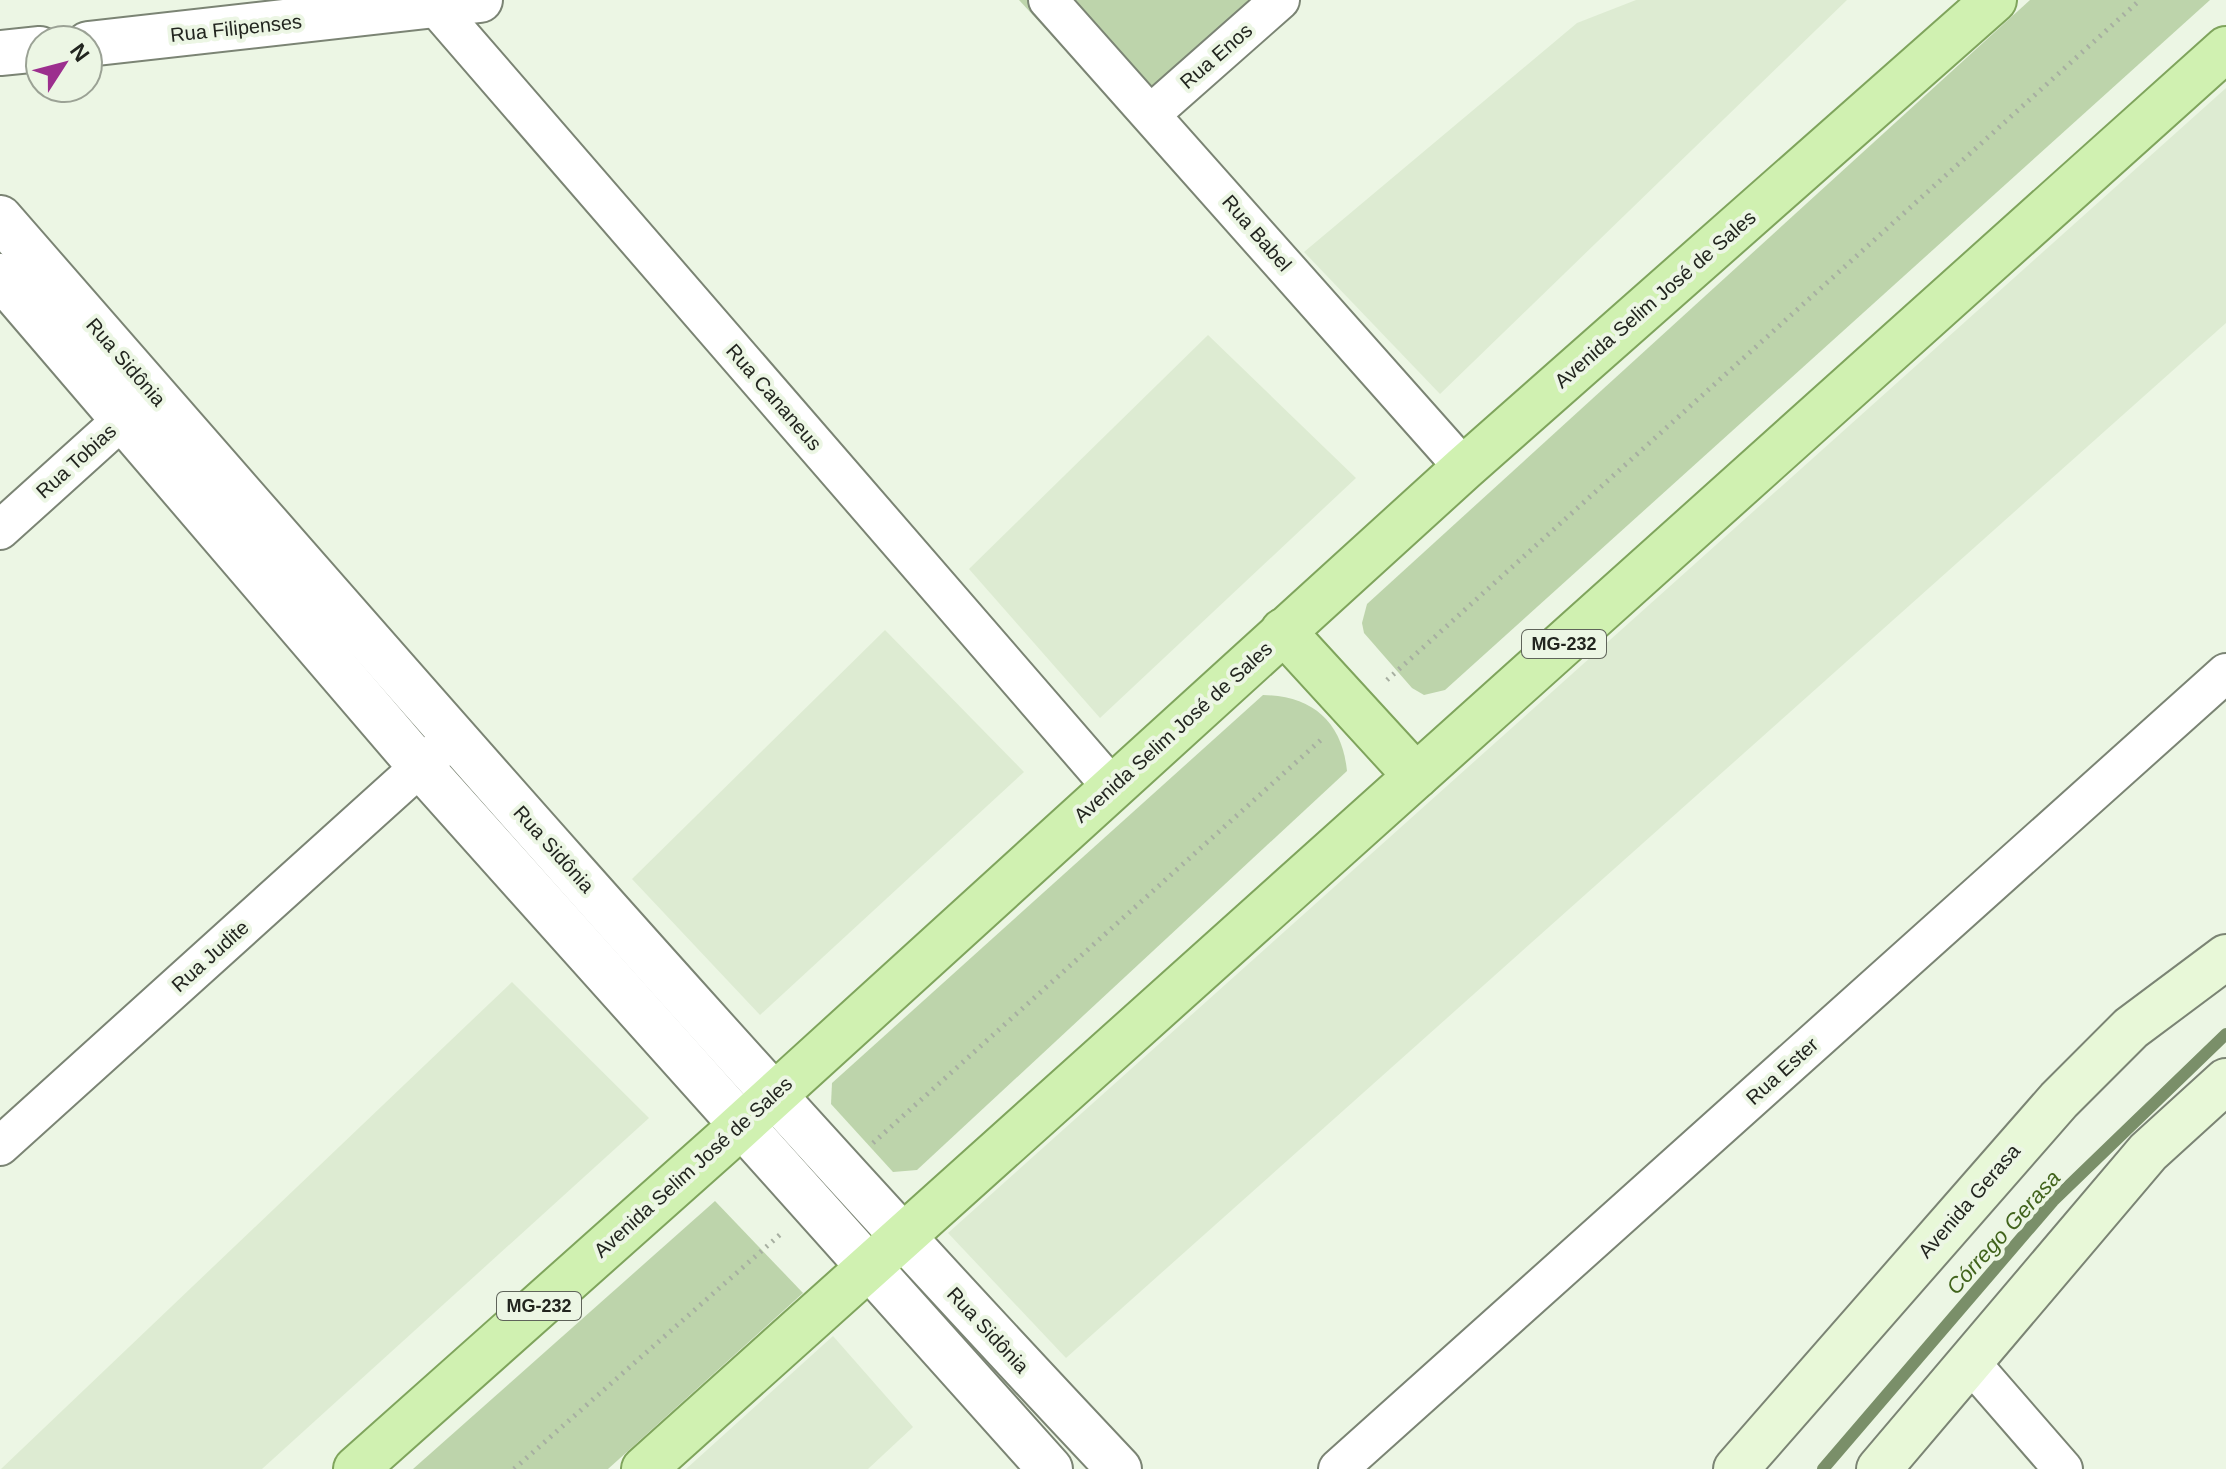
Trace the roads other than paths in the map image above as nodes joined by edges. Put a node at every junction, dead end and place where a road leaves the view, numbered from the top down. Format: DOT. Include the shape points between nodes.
graph roads {
  1 [pos="480,0"];
  2 [pos="1048,0"];
  3 [pos="1280,0"];
  4 [pos="1994,0"];
  5 [pos="436,7"];
  6 [pos="104,42"];
  7 [pos="2226,49"];
  8 [pos="24,51"];
  9 [pos="0,53"];
  10 [pos="1152,113"];
  11 [pos="0,218"];
  12 [pos="0,276"];
  13 [pos="136,407"];
  14 [pos="1464,468"];
  15 [pos="0,530"];
  16 [pos="1283,631"];
  17 [pos="2226,673"];
  18 [pos="436,752"];
  19 [pos="1416,776"];
  20 [pos="1112,787"];
  21 [pos="2226,957"];
  22 [pos="2226,1081"];
  23 [pos="775,1093"];
  24 [pos="742,1124"];
  25 [pos="0,1146"];
  26 [pos="902,1239"];
  27 [pos="868,1267"];
  28 [pos="1969,1361"];
  29 [pos="356,1469"];
  30 [pos="644,1469"];
  31 [pos="1050,1469"];
  32 [pos="1119,1469"];
  33 [pos="1338,1469"];
  34 [pos="1736,1469"];
  35 [pos="1879,1469"];
  36 [pos="2063,1469"];
  1 -- 5 [label="street, Rua Filipenses"];
  2 -- 10 [label="street, Rua Babel"];
  3 -- 10 [label="street, Rua Enos"];
  4 -- 14 [label="main road, Avenida Selim José de Sales / MG-232"];
  5 -- 6 [label="street, Rua Filipenses"];
  5 -- 20 [label="street, Rua Cananeus"];
  7 -- 19 [label="main road, MG-232"];
  8 -- 9 [label="street"];
  10 -- 14 [label="street, Rua Babel"];
  11 -- 13 [label="street, Rua Sidônia"];
  12 -- 13 [label="street, Rua Sidônia"];
  13 -- 15 [label="street, Rua Tobias"];
  13 -- 18 [label="street, Rua Sidônia"];
  14 -- 16 [label="main road, Avenida Selim José de Sales / MG-232"];
  16 -- 19 [label="main road"];
  16 -- 20 [label="main road, Avenida Selim José de Sales / MG-232"];
  17 -- 33 [label="street, Rua Ester"];
  18 -- 23 [label="street, Rua Sidônia"];
  18 -- 24 [label="street, Rua Sidônia"];
  18 -- 25 [label="street, Rua Judite"];
  19 -- 26 [label="main road, MG-232"];
  20 -- 23 [label="main road, Avenida Selim José de Sales / MG-232"];
  21 -- 34 [label="main road, Avenida Gerasa" via="2131,1028 2059,1100"];
  22 -- 28 [label="main road" via="2148,1152"];
  23 -- 24 [label="main road, Avenida Selim José de Sales / MG-232"];
  23 -- 26 [label="street, Rua Sidônia"];
  24 -- 27 [label="street, Rua Sidônia"];
  24 -- 29 [label="main road, Avenida Selim José de Sales / MG-232"];
  26 -- 27 [label="main road, MG-232"];
  26 -- 32 [label="street, Rua Sidônia"];
  27 -- 30 [label="main road, MG-232"];
  27 -- 31 [label="street, Rua Sidônia"];
  28 -- 35 [label="main road"];
  28 -- 36 [label="street"];
}
